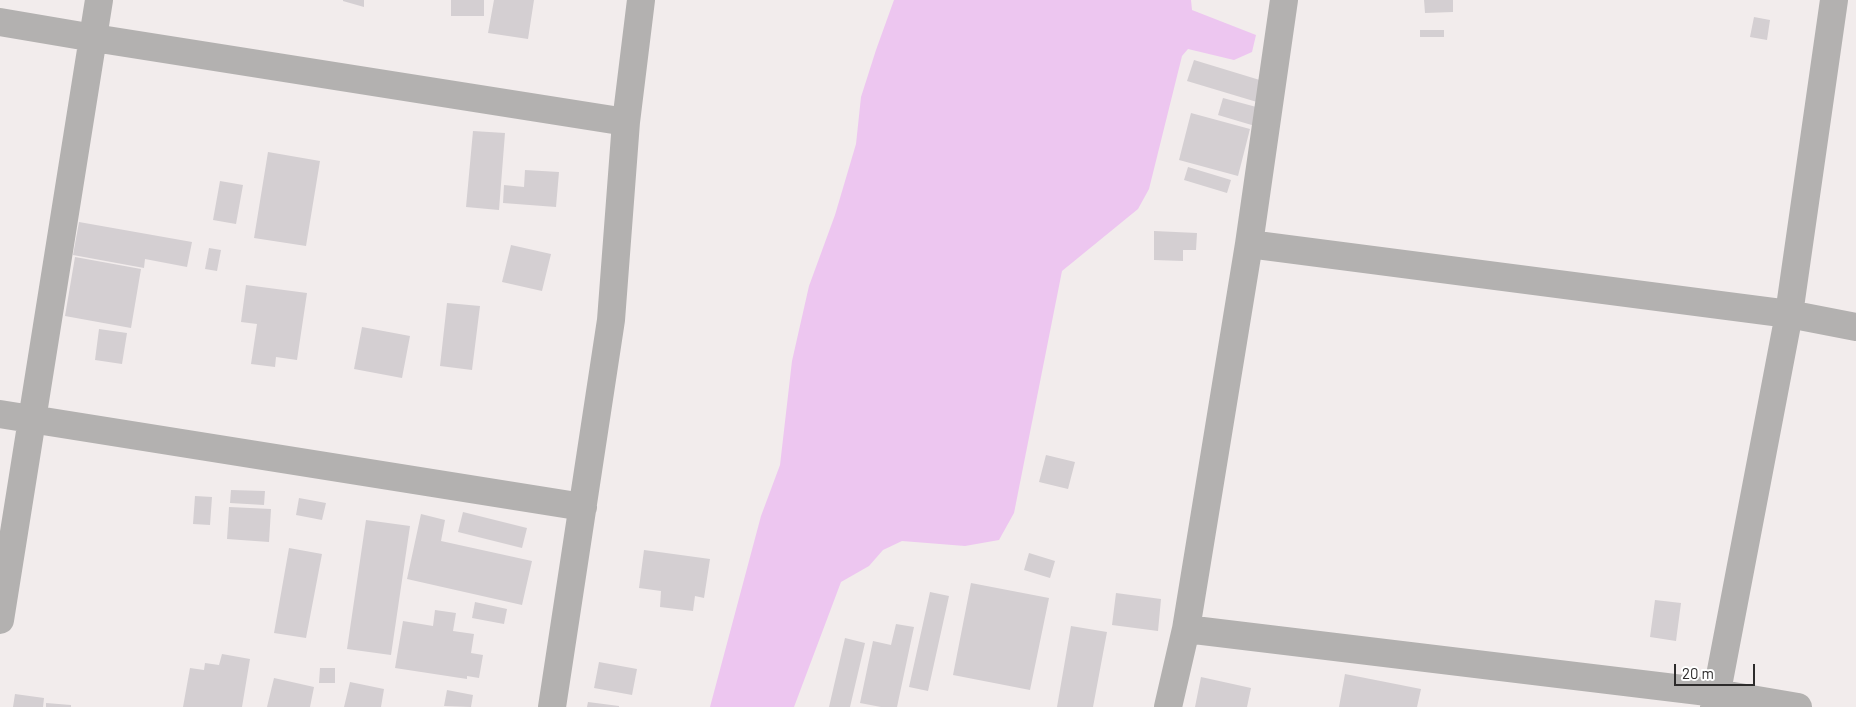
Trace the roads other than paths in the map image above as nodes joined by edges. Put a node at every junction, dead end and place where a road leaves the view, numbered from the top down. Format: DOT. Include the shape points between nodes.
graph roads {
  1 [pos="99,0"];
  2 [pos="641,0"];
  3 [pos="1284,0"];
  4 [pos="1834,0"];
  5 [pos="0,22"];
  6 [pos="94,38"];
  7 [pos="626,122"];
  8 [pos="1249,244"];
  9 [pos="1789,314"];
  10 [pos="1856,327"];
  11 [pos="0,414"];
  12 [pos="32,420"];
  13 [pos="583,507"];
  14 [pos="0,620"];
  15 [pos="1186,629"];
  16 [pos="1715,700"];
  17 [pos="552,707"];
  18 [pos="1168,707"];
  19 [pos="1798,707"];
  1 -- 6 [label="street"];
  2 -- 7 [label="street"];
  3 -- 8 [label="street"];
  4 -- 9 [label="street"];
  5 -- 6 [label="street"];
  6 -- 7 [label="street"];
  6 -- 12 [label="street"];
  7 -- 13 [label="street" via="611,320"];
  8 -- 9 [label="street"];
  8 -- 15 [label="street"];
  9 -- 10 [label="street"];
  9 -- 16 [label="street"];
  11 -- 12 [label="street"];
  12 -- 13 [label="street"];
  12 -- 14 [label="street"];
  13 -- 17 [label="street"];
  15 -- 16 [label="street"];
  15 -- 18 [label="street"];
  16 -- 19 [label="street"];
}
